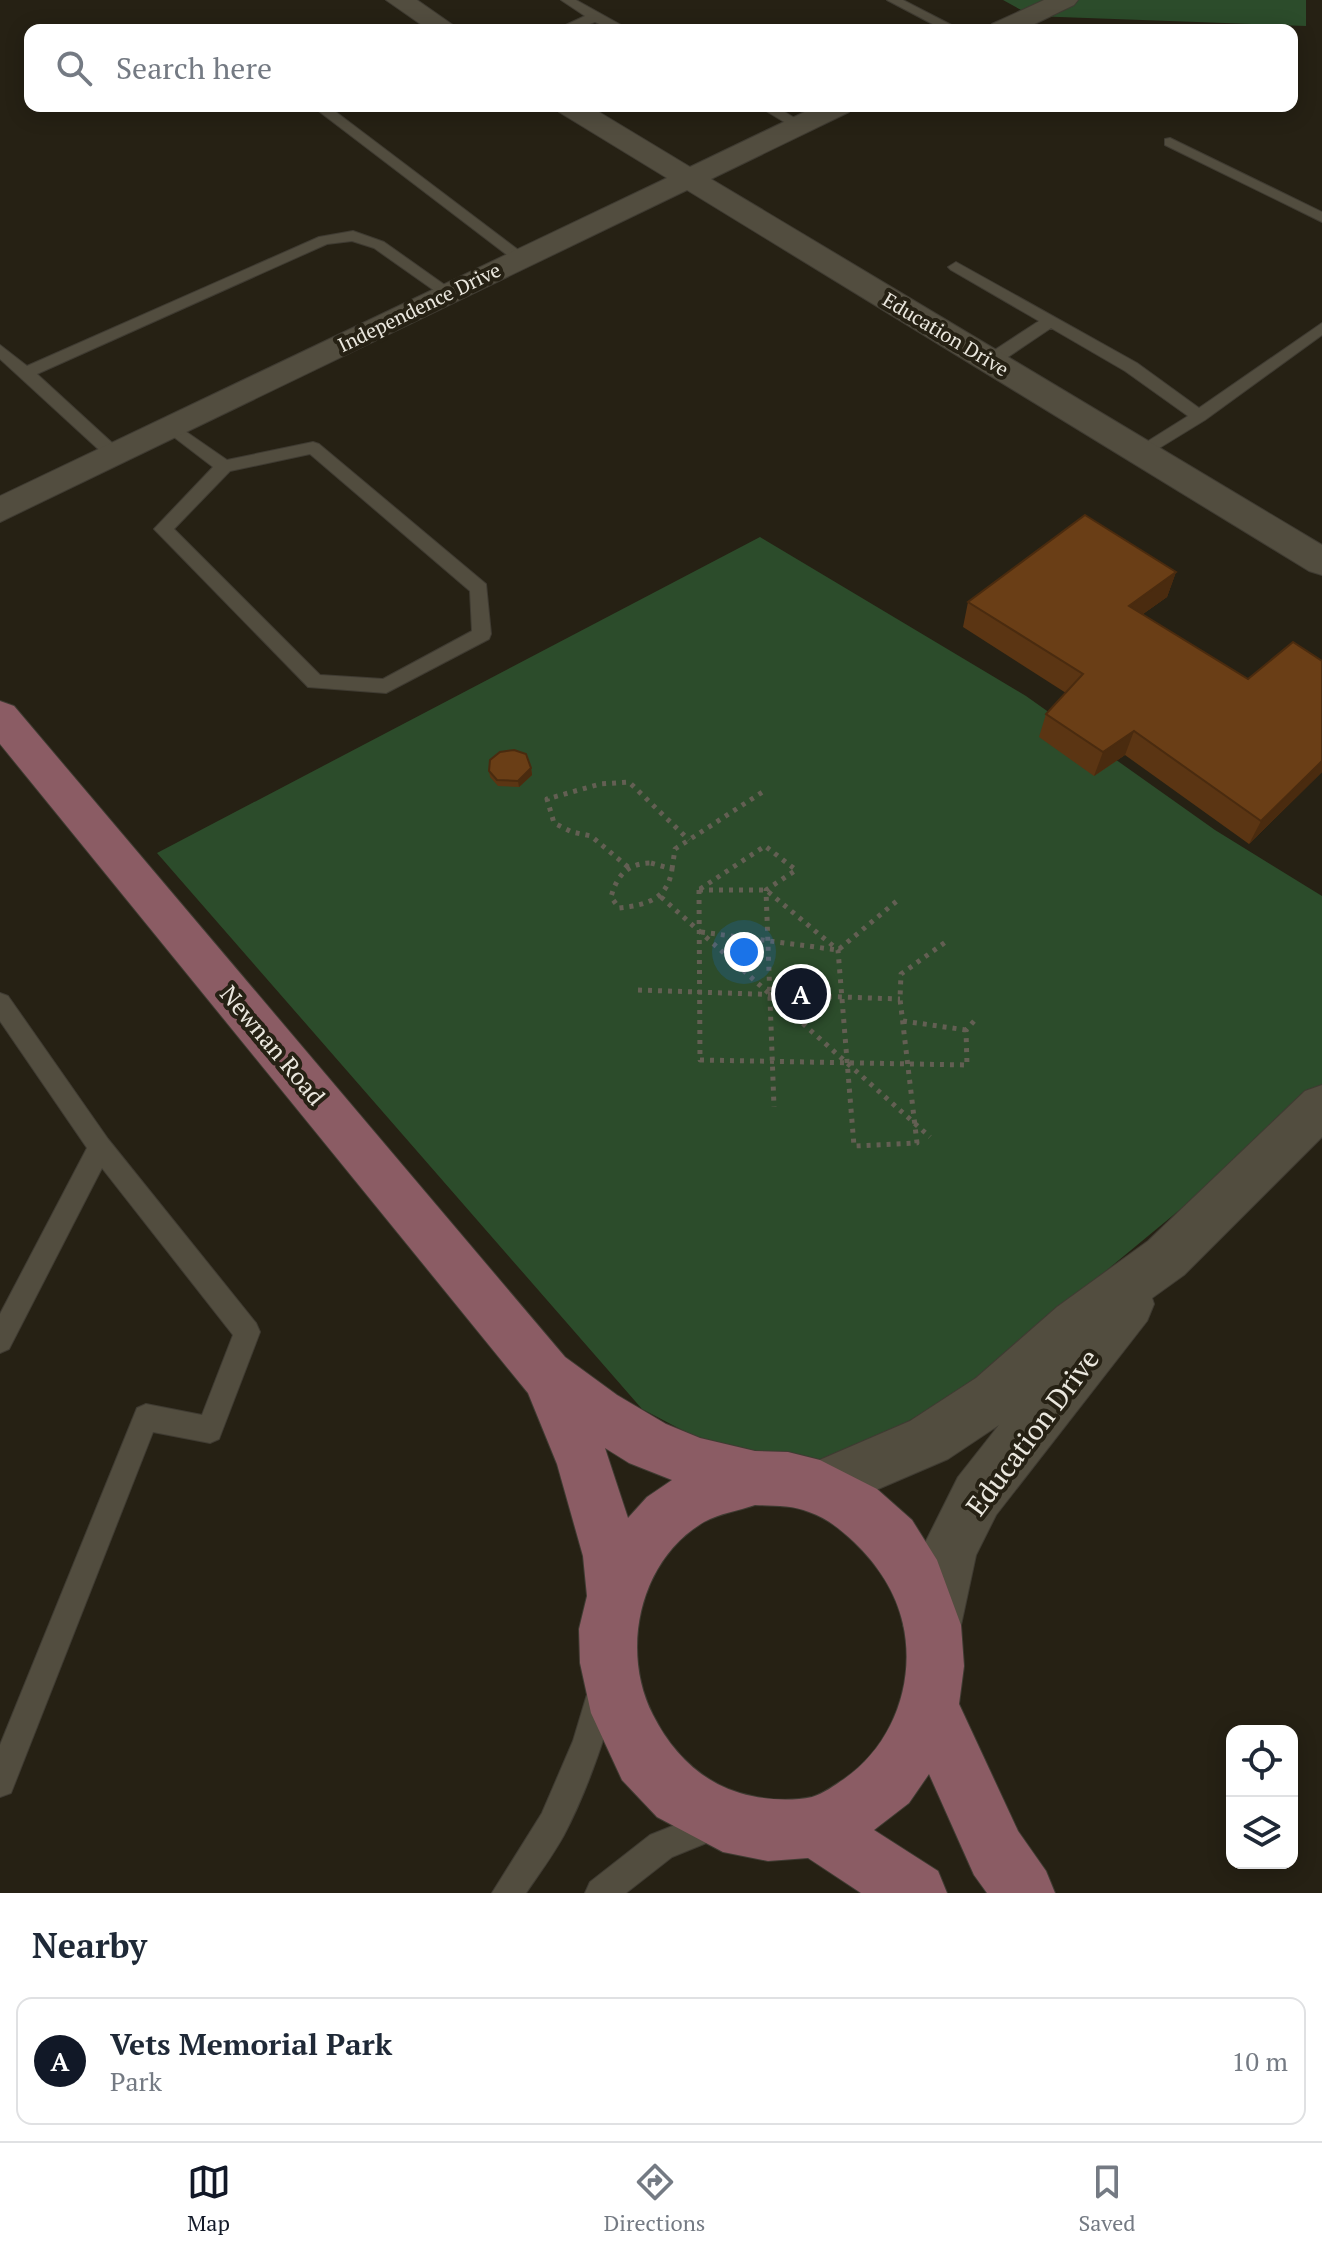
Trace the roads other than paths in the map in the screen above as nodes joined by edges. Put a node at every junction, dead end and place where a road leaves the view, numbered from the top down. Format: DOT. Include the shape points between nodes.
graph roads {
  1 [pos="399,0"];
  2 [pos="567,0"];
  3 [pos="893,0"];
  4 [pos="1065,0"];
  5 [pos="595,17"];
  6 [pos="437,24"];
  7 [pos="577,24"];
  8 [pos="610,24"];
  9 [pos="942,24"];
  10 [pos="1014,24"];
  11 [pos="327,112"];
  12 [pos="579,112"];
  13 [pos="776,112"];
  14 [pos="826,112"];
  15 [pos="799,125"];
  16 [pos="1170,142"];
  17 [pos="685,178"];
  18 [pos="1322,218"];
  19 [pos="520,258"];
  20 [pos="956,267"];
  21 [pos="448,293"];
  22 [pos="1050,321"];
  23 [pos="1322,328"];
  24 [pos="0,350"];
  25 [pos="990,361"];
  26 [pos="26,373"];
  27 [pos="1199,416"];
  28 [pos="172,427"];
  29 [pos="1143,452"];
  30 [pos="115,455"];
  31 [pos="224,466"];
  32 [pos="0,510"];
  33 [pos="1322,562"];
  34 [pos="0,716"];
  35 [pos="0,1003"];
  36 [pos="1322,1106"];
  37 [pos="100,1147"];
  38 [pos="1166,1258"];
  39 [pos="0,1340"];
  40 [pos="546,1375"];
  41 [pos="755,1478"];
  42 [pos="820,1487"];
  43 [pos="615,1596"];
  44 [pos="932,1625"];
  45 [pos="609,1663"];
  46 [pos="929,1706"];
  47 [pos="0,1782"];
  48 [pos="723,1821"];
  49 [pos="815,1827"];
  50 [pos="508,1893"];
  51 [pos="601,1893"];
  52 [pos="916,1893"];
  53 [pos="1024,1893"];
  1 -- 6 [label="street"];
  2 -- 5 [label="lane"];
  3 -- 9 [label="lane"];
  4 -- 10 [label="street"];
  5 -- 7 [label="lane"];
  5 -- 8 [label="lane"];
  11 -- 19 [label="lane"];
  12 -- 17 [label="street, Education Drive"];
  13 -- 15 [label="lane"];
  14 -- 15 [label="street, Independence Drive"];
  15 -- 17 [label="street, Independence Drive"];
  16 -- 18 [label="lane"];
  17 -- 19 [label="street, Independence Drive"];
  17 -- 25 [label="street, Education Drive"];
  19 -- 21 [label="street, Independence Drive"];
  20 -- 22 [label="lane"];
  21 -- 26 [label="lane" via="379,245 353,236 324,240"];
  21 -- 28 [label="street, Independence Drive"];
  22 -- 25 [label="lane"];
  22 -- 27 [label="lane" via="1131,367"];
  23 -- 27 [label="lane"];
  24 -- 26 [label="lane"];
  25 -- 29 [label="street, Education Drive"];
  26 -- 30 [label="lane"];
  27 -- 29 [label="lane"];
  28 -- 30 [label="street, Independence Drive"];
  28 -- 31 [label="lane"];
  29 -- 33 [label="street, Education Drive"];
  30 -- 32 [label="street, Independence Drive"];
  31 -- 31 [label="lane" via="313,448 479,589 482,634 386,686 315,682 163,529"];
  34 -- 40 [label="main road, Newnan Road"];
  35 -- 37 [label="lane"];
  36 -- 38 [label="street, Education Drive"];
  37 -- 39 [label="lane"];
  37 -- 47 [label="lane" via="247,1332 210,1430 146,1417"];
  38 -- 42 [label="street, Education Drive" via="1075,1325 995,1397 929,1440"];
  38 -- 44 [label="street, Education Drive" via="977,1496 950,1549"];
  40 -- 41 [label="main road, Newnan Road" via="648,1444 700,1465"];
  40 -- 43 [label="main road, Newnan Road" via="596,1500"];
  41 -- 42 [label="main road, Newnan Road"];
  41 -- 43 [label="main road" via="709,1488 668,1512 636,1549"];
  42 -- 44 [label="main road, Newnan Road" via="858,1508 892,1540 917,1580"];
  43 -- 45 [label="main road, Newnan Road" via="608,1629"];
  44 -- 46 [label="main road, Newnan Road" via="935,1666"];
  45 -- 48 [label="main road, Newnan Road" via="620,1713 643,1759 678,1796"];
  45 -- 50 [label="lane" via="588,1742 553,1824"];
  46 -- 49 [label="main road, Newnan Road" via="914,1748 888,1783 854,1810"];
  46 -- 53 [label="main road" via="996,1853"];
  48 -- 49 [label="main road, Newnan Road" via="768,1830"];
  48 -- 51 [label="lane" via="661,1846"];
  49 -- 52 [label="main road"];
}
